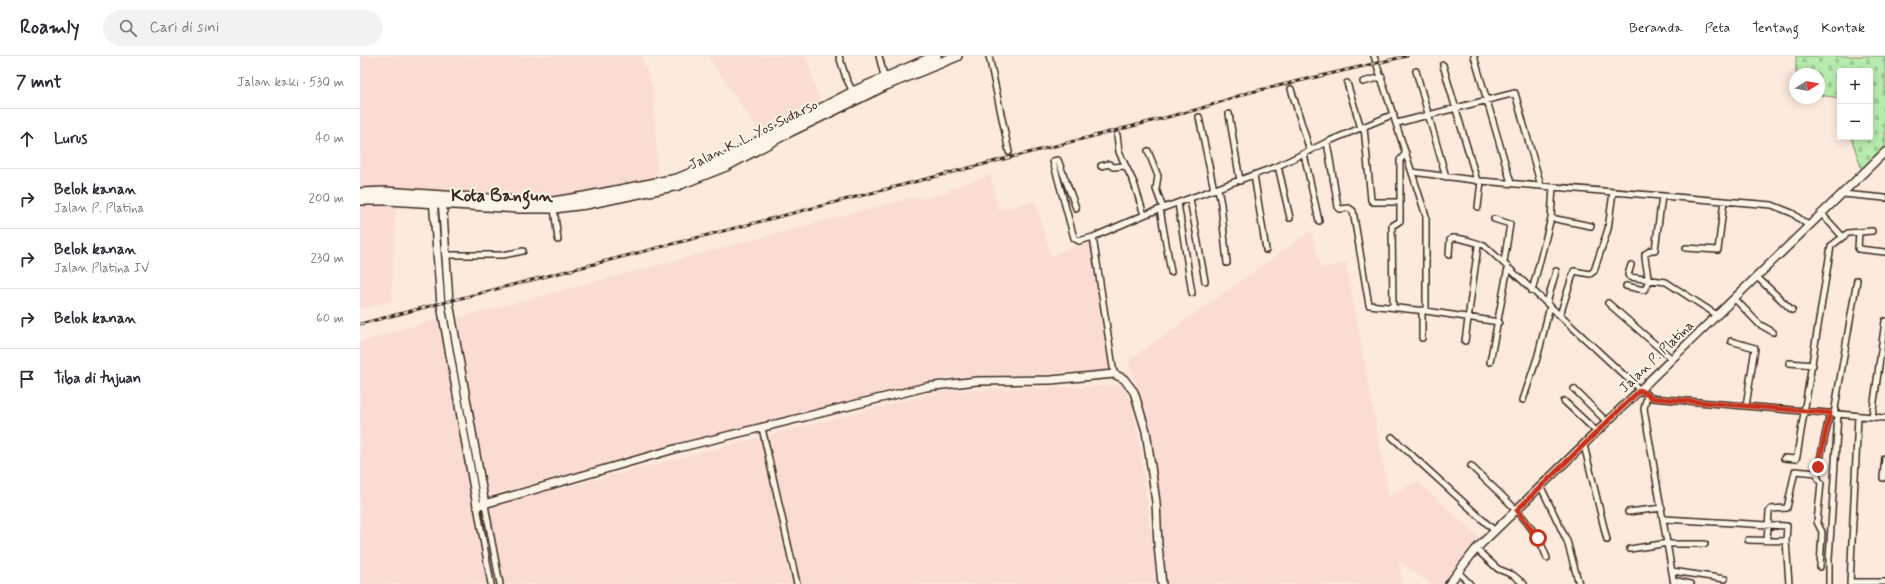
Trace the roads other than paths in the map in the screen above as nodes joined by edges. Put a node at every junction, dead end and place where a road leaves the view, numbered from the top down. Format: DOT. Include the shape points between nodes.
graph roads {
  1 [pos="839,56"];
  2 [pos="879,56"];
  3 [pos="936,56"];
  4 [pos="957,56"];
  5 [pos="989,56"];
  6 [pos="1374,56"];
  7 [pos="1474,56"];
  8 [pos="1443,65"];
  9 [pos="1416,71"];
  10 [pos="1382,77"];
  11 [pos="885,81"];
  12 [pos="1363,82"];
  13 [pos="1346,83"];
  14 [pos="1291,89"];
  15 [pos="853,92"];
  16 [pos="1487,101"];
  17 [pos="1456,108"];
  18 [pos="1229,114"];
  19 [pos="1394,114"];
  20 [pos="1429,114"];
  21 [pos="1199,117"];
  22 [pos="1397,123"];
  23 [pos="1362,128"];
  24 [pos="1117,135"];
  25 [pos="1327,142"];
  26 [pos="1148,151"];
  27 [pos="1310,151"];
  28 [pos="1009,152"];
  29 [pos="1885,152"];
  30 [pos="1406,153"];
  31 [pos="1304,154"];
  32 [pos="1101,166"];
  33 [pos="1125,166"];
  34 [pos="1278,166"];
  35 [pos="1412,172"];
  36 [pos="1254,175"];
  37 [pos="1446,177"];
  38 [pos="1240,181"];
  39 [pos="1479,181"];
  40 [pos="1511,184"];
  41 [pos="1541,186"];
  42 [pos="1553,187"];
  43 [pos="1216,190"];
  44 [pos="1613,192"];
  45 [pos="360,193"];
  46 [pos="1843,194"];
  47 [pos="1662,196"];
  48 [pos="1885,198"];
  49 [pos="438,199"];
  50 [pos="1190,199"];
  51 [pos="360,200"];
  52 [pos="1724,201"];
  53 [pos="1399,202"];
  54 [pos="1178,203"];
  55 [pos="1478,206"];
  56 [pos="554,208"];
  57 [pos="1076,208"];
  58 [pos="1162,209"];
  59 [pos="1822,214"];
  60 [pos="1144,215"];
  61 [pos="1290,218"];
  62 [pos="1551,218"];
  63 [pos="1494,219"];
  64 [pos="1318,220"];
  65 [pos="1591,226"];
  66 [pos="1809,226"];
  67 [pos="1872,231"];
  68 [pos="1859,232"];
  69 [pos="1842,236"];
  70 [pos="1093,237"];
  71 [pos="558,240"];
  72 [pos="1478,246"];
  73 [pos="1686,248"];
  74 [pos="1266,250"];
  75 [pos="523,251"];
  76 [pos="1885,252"];
  77 [pos="445,255"];
  78 [pos="1449,255"];
  79 [pos="1504,262"];
  80 [pos="1227,263"];
  81 [pos="1631,265"];
  82 [pos="1508,267"];
  83 [pos="1556,271"];
  84 [pos="1171,272"];
  85 [pos="1757,277"];
  86 [pos="1648,279"];
  87 [pos="1856,280"];
  88 [pos="1205,281"];
  89 [pos="1626,286"];
  90 [pos="1532,291"];
  91 [pos="1192,293"];
  92 [pos="1734,299"];
  93 [pos="1608,303"];
  94 [pos="1549,304"];
  95 [pos="1393,307"];
  96 [pos="1424,310"];
  97 [pos="1792,310"];
  98 [pos="1560,315"];
  99 [pos="1717,315"];
  100 [pos="1468,316"];
  101 [pos="1885,321"];
  102 [pos="1499,322"];
  103 [pos="1773,332"];
  104 [pos="1422,338"];
  105 [pos="1465,341"];
  106 [pos="1731,341"];
  107 [pos="1672,359"];
  108 [pos="1490,362"];
  109 [pos="1789,363"];
  110 [pos="1813,365"];
  111 [pos="1114,374"];
  112 [pos="1574,389"];
  113 [pos="1640,390"];
  114 [pos="1647,395"];
  115 [pos="1523,400"];
  116 [pos="1564,401"];
  117 [pos="1746,406"];
  118 [pos="1805,411"];
  119 [pos="1834,414"];
  120 [pos="1858,416"];
  121 [pos="1872,417"];
  122 [pos="1885,418"];
  123 [pos="1607,422"];
  124 [pos="762,428"];
  125 [pos="1597,432"];
  126 [pos="1392,436"];
  127 [pos="1584,445"];
  128 [pos="1784,458"];
  129 [pos="1885,458"];
  130 [pos="1471,466"];
  131 [pos="1818,473"];
  132 [pos="1883,478"];
  133 [pos="1541,487"];
  134 [pos="485,504"];
  135 [pos="476,506"];
  136 [pos="1662,508"];
  137 [pos="1517,510"];
  138 [pos="1628,512"];
  139 [pos="1664,519"];
  140 [pos="1767,524"];
  141 [pos="1495,531"];
  142 [pos="1607,540"];
  143 [pos="1748,540"];
  144 [pos="1786,540"];
  145 [pos="1767,541"];
  146 [pos="1668,544"];
  147 [pos="1705,544"];
  148 [pos="1476,549"];
  149 [pos="1630,549"];
  150 [pos="1547,558"];
  151 [pos="1820,567"];
  152 [pos="1672,571"];
  153 [pos="1458,572"];
  154 [pos="1725,579"];
  155 [pos="1674,582"];
  156 [pos="1885,582"];
  157 [pos="1850,583"];
  158 [pos="492,584"];
  159 [pos="500,584"];
  160 [pos="797,584"];
  161 [pos="1162,584"];
  162 [pos="1449,584"];
  163 [pos="1470,584"];
  164 [pos="1524,584"];
  165 [pos="1579,584"];
  166 [pos="1691,584"];
  167 [pos="1789,584"];
  168 [pos="1829,584"];
  1 -- 15 [label="street"];
  2 -- 11 [label="street"];
  3 -- 11 [label="highway, Jalan K. L. Yos Sudarso"];
  4 -- 11 [label="highway, Jalan K. L. Yos Sudarso"];
  5 -- 28 [label="street"];
  6 -- 10 [label="street"];
  7 -- 16 [label="street"];
  8 -- 17 [label="street"];
  9 -- 20 [label="street"];
  10 -- 12 [label="street"];
  10 -- 19 [label="street"];
  11 -- 15 [label="highway, Jalan K. L. Yos Sudarso"];
  11 -- 56 [label="highway, Jalan K. L. Yos Sudarso" via="726,166 678,185"];
  13 -- 23 [label="street"];
  14 -- 27 [label="street"];
  15 -- 49 [label="highway, Jalan K. L. Yos Sudarso" via="723,160 677,179 553,202"];
  16 -- 17 [label="street"];
  16 -- 40 [label="street"];
  16 -- 41 [label="street" via="1515,93"];
  17 -- 20 [label="street"];
  17 -- 39 [label="street"];
  18 -- 38 [label="street"];
  19 -- 22 [label="street"];
  19 -- 23 [label="street"];
  20 -- 22 [label="street"];
  20 -- 37 [label="street"];
  21 -- 43 [label="street"];
  22 -- 30 [label="street"];
  23 -- 25 [label="street"];
  23 -- 53 [label="street" via="1371,200"];
  24 -- 33 [label="street" via="1118,152"];
  25 -- 27 [label="street"];
  25 -- 95 [label="street" via="1338,207 1353,211 1368,302 1372,306"];
  26 -- 58 [label="street" via="1158,176 1156,189"];
  27 -- 31 [label="street"];
  29 -- 46 [label="street, Jalan P. Platina"];
  30 -- 35 [label="street"];
  30 -- 53 [label="street" via="1400,160"];
  31 -- 34 [label="street"];
  31 -- 64 [label="street"];
  32 -- 33 [label="street"];
  33 -- 60 [label="street" via="1134,183"];
  34 -- 36 [label="street"];
  34 -- 61 [label="street"];
  35 -- 37 [label="street"];
  35 -- 96 [label="street" via="1426,216"];
  36 -- 38 [label="street"];
  36 -- 74 [label="street"];
  37 -- 39 [label="street"];
  38 -- 43 [label="street"];
  39 -- 40 [label="street"];
  39 -- 55 [label="street"];
  40 -- 41 [label="street"];
  41 -- 42 [label="street"];
  42 -- 44 [label="street"];
  42 -- 62 [label="street"];
  43 -- 50 [label="street"];
  43 -- 80 [label="street" via="1221,204"];
  44 -- 47 [label="street"];
  44 -- 98 [label="street" via="1608,229 1594,271 1590,274 1574,271"];
  45 -- 49 [label="highway, Jalan K. L. Yos Sudarso"];
  46 -- 48 [label="street"];
  46 -- 59 [label="street, Jalan P. Platina"];
  47 -- 52 [label="street"];
  47 -- 86 [label="street" via="1655,250 1645,254"];
  49 -- 51 [label="highway, Jalan K. L. Yos Sudarso"];
  49 -- 56 [label="highway, Jalan K. L. Yos Sudarso" via="519,208"];
  49 -- 77 [label="street"];
  49 -- 135 [label="street" via="441,304"];
  50 -- 54 [label="street"];
  50 -- 88 [label="street"];
  52 -- 66 [label="street" via="1772,205 1792,213"];
  52 -- 73 [label="street" via="1718,250"];
  53 -- 95 [label="street" via="1400,221 1392,226"];
  54 -- 58 [label="street"];
  54 -- 91 [label="street"];
  56 -- 71 [label="street"];
  57 -- 70 [label="street" via="1058,160 1054,161 1052,162 1074,238 1079,241"];
  58 -- 60 [label="street"];
  58 -- 84 [label="street"];
  59 -- 66 [label="street, Jalan P. Platina"];
  59 -- 69 [label="street"];
  60 -- 70 [label="street"];
  62 -- 65 [label="street"];
  62 -- 90 [label="street"];
  63 -- 79 [label="street" via="1510,224"];
  66 -- 85 [label="street, Jalan P. Platina"];
  67 -- 68 [label="street"];
  68 -- 69 [label="street"];
  68 -- 76 [label="street" via="1858,249"];
  69 -- 110 [label="street" via="1832,246"];
  70 -- 111 [label="street"];
  72 -- 78 [label="street" via="1452,238"];
  72 -- 79 [label="street" via="1484,245"];
  72 -- 100 [label="street"];
  75 -- 77 [label="street" via="503,255"];
  77 -- 134 [label="street" via="449,302"];
  79 -- 82 [label="street"];
  81 -- 86 [label="street" via="1628,275 1630,277"];
  82 -- 90 [label="street"];
  82 -- 102 [label="street"];
  83 -- 94 [label="street"];
  85 -- 92 [label="street, Jalan P. Platina"];
  85 -- 97 [label="street"];
  86 -- 89 [label="street" via="1644,290"];
  86 -- 99 [label="street" via="1666,282"];
  87 -- 119 [label="street"];
  90 -- 94 [label="street"];
  92 -- 99 [label="street, Jalan P. Platina"];
  92 -- 103 [label="street" via="1759,324"];
  93 -- 107 [label="street"];
  94 -- 98 [label="street"];
  94 -- 115 [label="street" via="1538,355"];
  95 -- 96 [label="street"];
  96 -- 100 [label="street"];
  96 -- 104 [label="street"];
  98 -- 113 [label="street"];
  99 -- 107 [label="street, Jalan P. Platina"];
  100 -- 102 [label="street"];
  100 -- 105 [label="street"];
  101 -- 121 [label="street"];
  102 -- 108 [label="street"];
  106 -- 117 [label="street" via="1755,348"];
  107 -- 113 [label="street, Jalan P. Platina"];
  109 -- 110 [label="street"];
  110 -- 118 [label="street"];
  111 -- 124 [label="street" via="1051,380 977,381 939,385"];
  111 -- 161 [label="street" via="1124,379 1134,392 1146,431 1155,495"];
  112 -- 123 [label="street"];
  113 -- 114 [label="street"];
  113 -- 123 [label="street, Jalan P. Platina"];
  114 -- 117 [label="street" via="1652,398"];
  114 -- 136 [label="street" via="1644,409"];
  116 -- 125 [label="street"];
  117 -- 118 [label="street"];
  118 -- 119 [label="street"];
  118 -- 128 [label="street" via="1797,459"];
  119 -- 120 [label="street"];
  119 -- 131 [label="street"];
  119 -- 168 [label="street"];
  120 -- 121 [label="street"];
  120 -- 157 [label="street"];
  121 -- 122 [label="street"];
  123 -- 125 [label="street, Jalan P. Platina"];
  124 -- 134 [label="street" via="678,448"];
  124 -- 160 [label="street"];
  125 -- 127 [label="street, Jalan P. Platina"];
  126 -- 141 [label="street"];
  127 -- 133 [label="street, Jalan P. Platina"];
  127 -- 142 [label="street"];
  129 -- 132 [label="street"];
  130 -- 137 [label="street"];
  131 -- 140 [label="street" via="1795,471 1787,508 1771,508"];
  131 -- 151 [label="street" via="1821,483 1817,524 1822,532"];
  133 -- 137 [label="street, Jalan P. Platina"];
  133 -- 165 [label="street" via="1567,540"];
  134 -- 135 [label="street"];
  134 -- 159 [label="street"];
  135 -- 158 [label="street"];
  136 -- 138 [label="street"];
  136 -- 139 [label="street"];
  137 -- 141 [label="street, Jalan P. Platina"];
  137 -- 150 [label="street" via="1541,542"];
  139 -- 140 [label="street"];
  139 -- 146 [label="street"];
  140 -- 144 [label="street" via="1787,526"];
  140 -- 145 [label="street"];
  141 -- 148 [label="street, Jalan P. Platina"];
  143 -- 145 [label="street"];
  144 -- 145 [label="street"];
  144 -- 167 [label="street"];
  146 -- 147 [label="street"];
  146 -- 149 [label="street"];
  146 -- 152 [label="street"];
  148 -- 153 [label="street, Jalan P. Platina"];
  148 -- 164 [label="street" via="1498,569 1513,575"];
  152 -- 154 [label="street"];
  152 -- 155 [label="street"];
  153 -- 162 [label="street, Jalan P. Platina"];
  153 -- 163 [label="street"];
  155 -- 166 [label="street"];
  156 -- 157 [label="street"];
}
